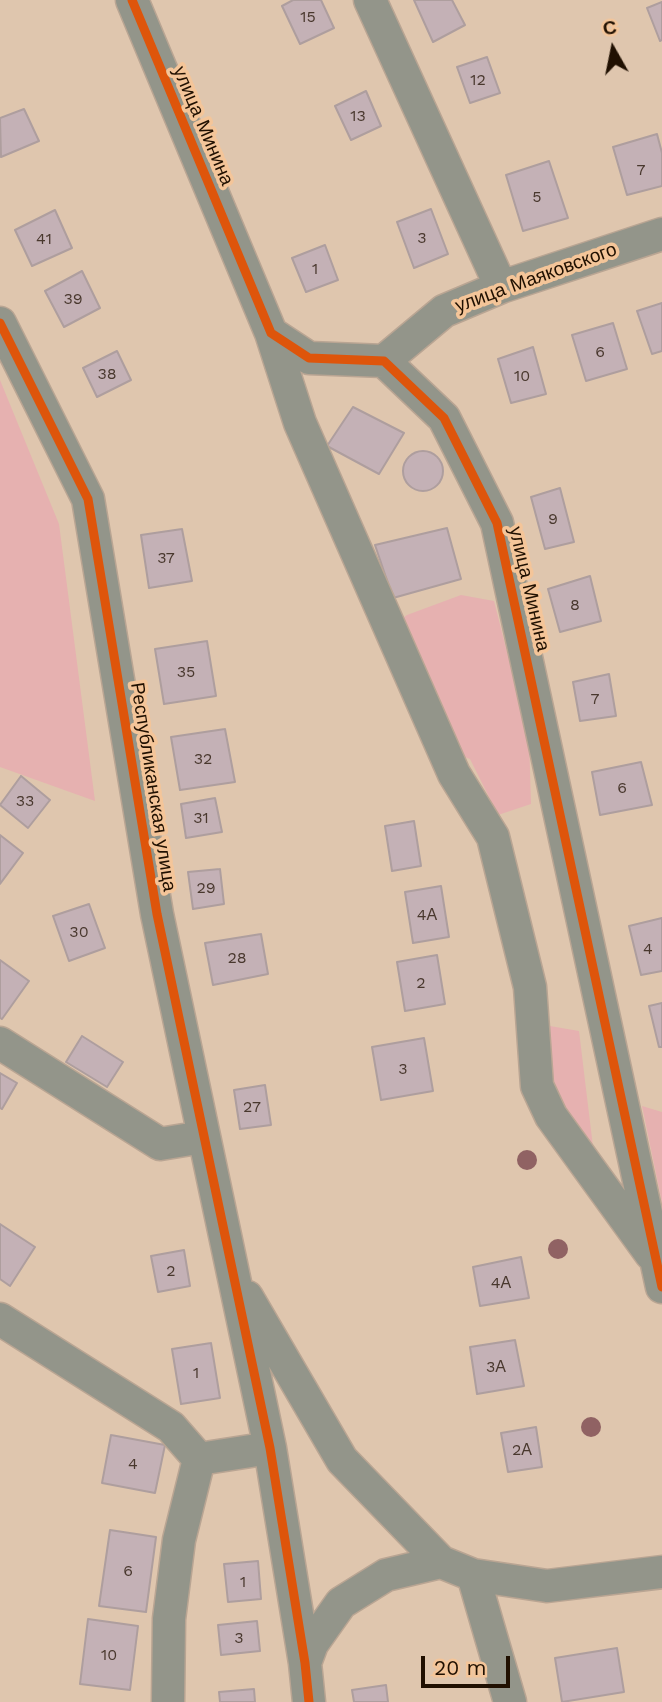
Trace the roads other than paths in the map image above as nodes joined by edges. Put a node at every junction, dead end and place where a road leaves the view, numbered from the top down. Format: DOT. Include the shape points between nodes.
graph roads {
  1 [pos="132,0"];
  2 [pos="370,0"];
  3 [pos="662,234"];
  4 [pos="501,287"];
  5 [pos="0,323"];
  6 [pos="271,333"];
  7 [pos="384,361"];
  8 [pos="0,1043"];
  9 [pos="203,1138"];
  10 [pos="661,1271"];
  11 [pos="233,1272"];
  12 [pos="0,1320"];
  13 [pos="270,1448"];
  14 [pos="200,1459"];
  15 [pos="441,1562"];
  16 [pos="662,1572"];
  17 [pos="474,1575"];
  18 [pos="305,1663"];
  19 [pos="168,1702"];
  20 [pos="309,1702"];
  21 [pos="510,1702"];
  1 -- 6 [label="street, улица Минина"];
  2 -- 4 [label="street"];
  3 -- 4 [label="street, улица Маяковского"];
  4 -- 7 [label="street, улица Маяковского" via="444,311"];
  5 -- 9 [label="street, Республиканская улица" via="88,499 157,914"];
  6 -- 7 [label="street" via="309,358"];
  6 -- 10 [label="street, улица Минина" via="300,423 449,761 493,837 530,987 537,1086 551,1116"];
  7 -- 10 [label="street, улица Минина" via="444,418 497,523"];
  8 -- 9 [label="street" via="160,1144"];
  9 -- 11 [label="street, Республиканская улица"];
  11 -- 13 [label="street, Республиканская улица"];
  11 -- 15 [label="street" via="342,1460"];
  12 -- 14 [label="street" via="171,1427"];
  13 -- 14 [label="street"];
  13 -- 18 [label="street, Республиканская улица"];
  14 -- 19 [label="street" via="179,1539 169,1619"];
  15 -- 17 [label="street"];
  15 -- 18 [label="street" via="386,1575 341,1603 312,1644"];
  16 -- 17 [label="street" via="547,1586"];
  17 -- 21 [label="street"];
  18 -- 20 [label="street"];
}
